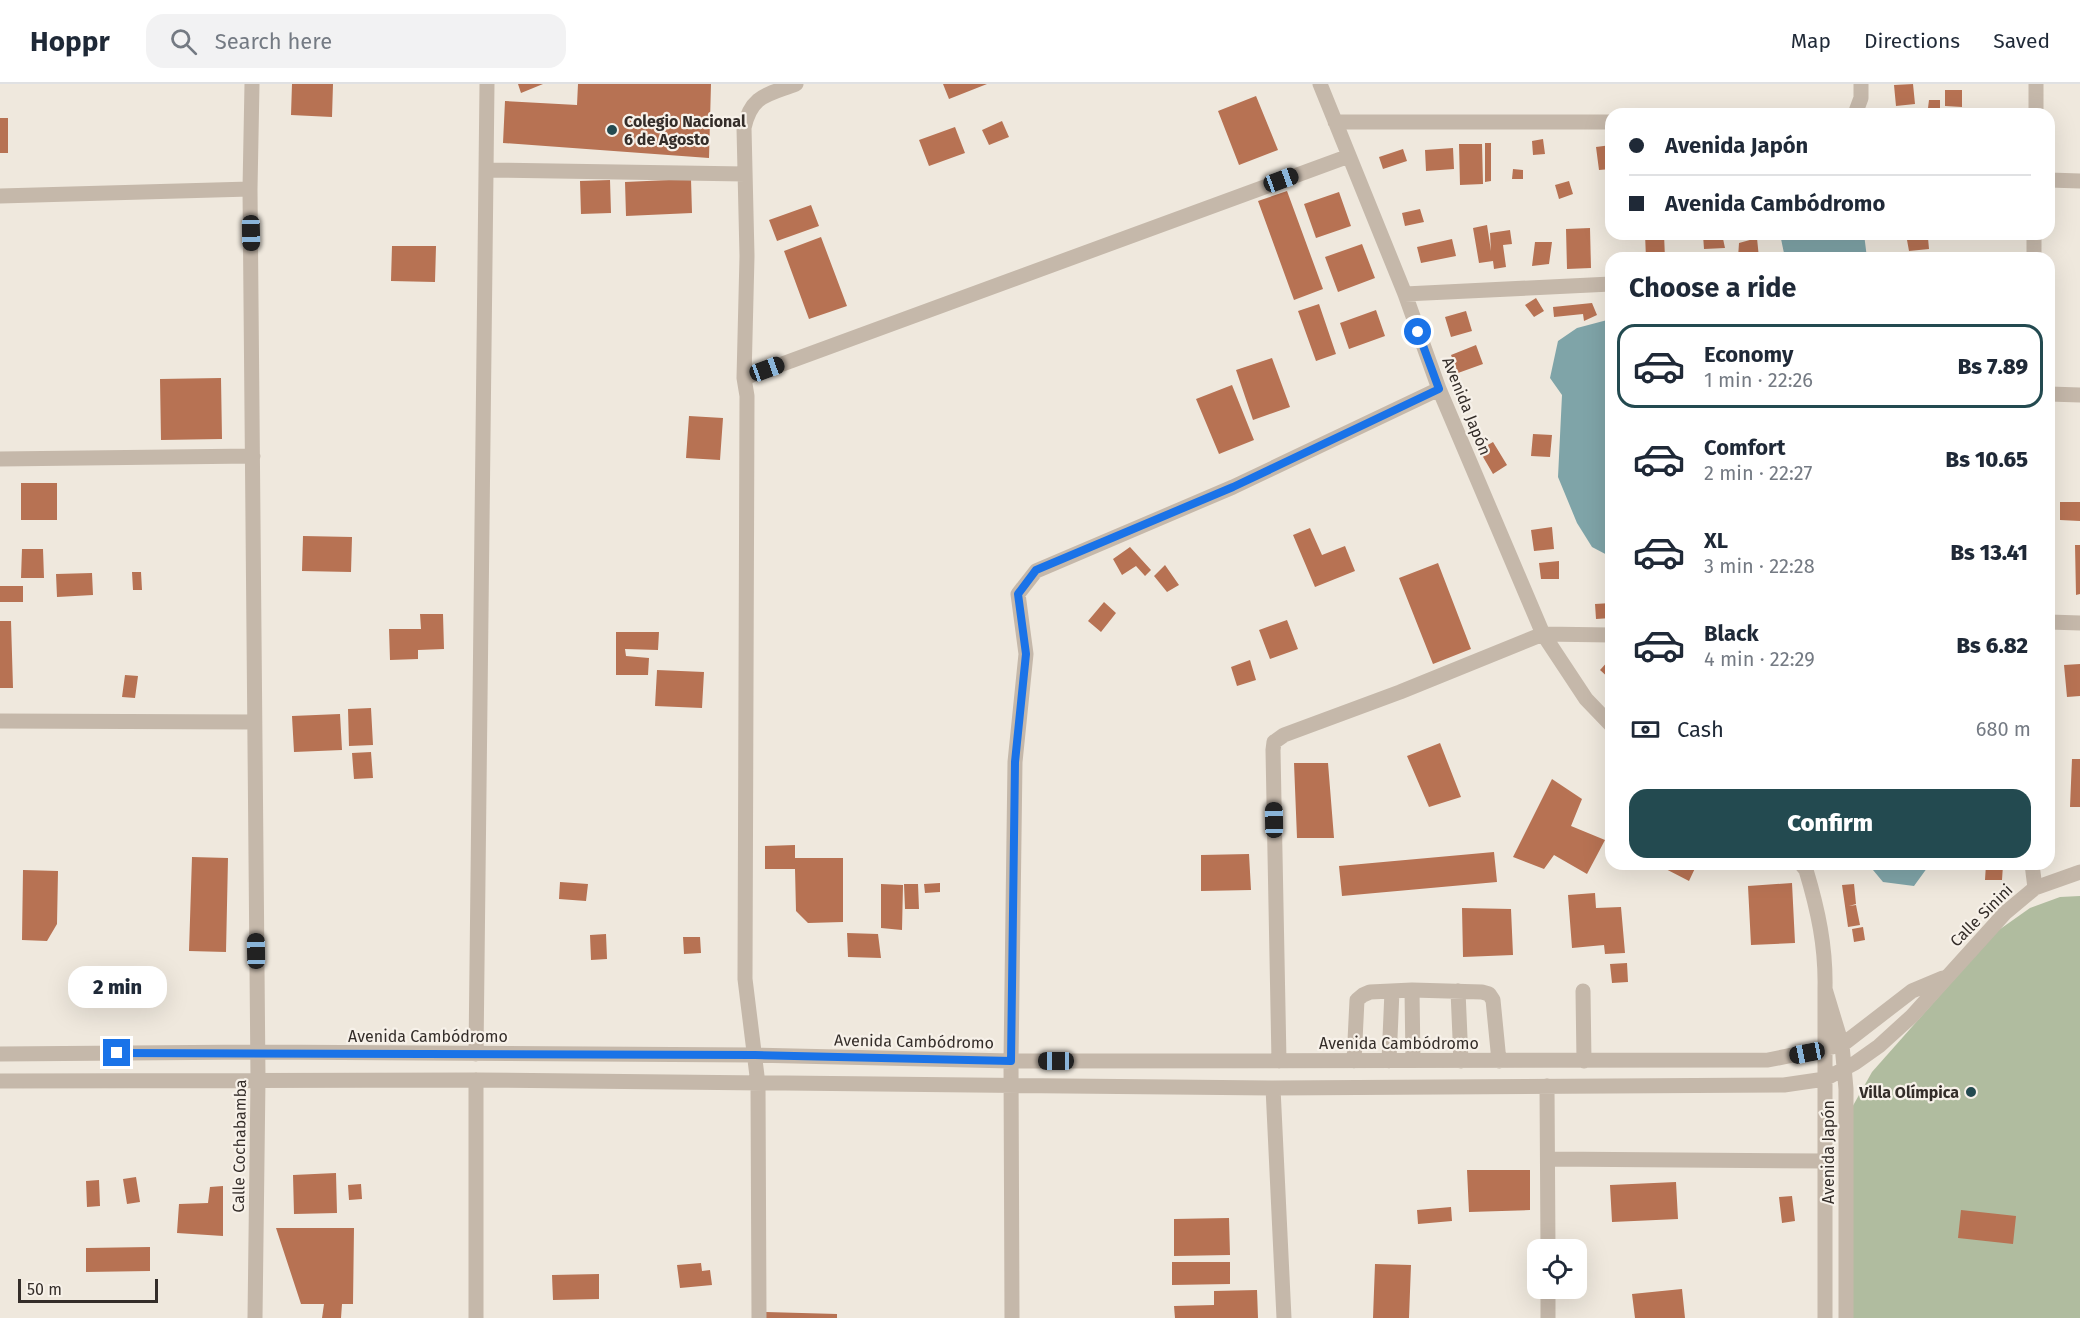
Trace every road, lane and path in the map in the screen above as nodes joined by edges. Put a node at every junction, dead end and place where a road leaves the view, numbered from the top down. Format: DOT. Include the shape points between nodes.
graph roads {
  1 [pos="252,84"];
  2 [pos="486,84"];
  3 [pos="796,84"];
  4 [pos="1320,84"];
  5 [pos="1861,84"];
  6 [pos="2036,84"];
  7 [pos="1857,108"];
  8 [pos="2036,108"];
  9 [pos="1335,122"];
  10 [pos="1605,122"];
  11 [pos="1348,156"];
  12 [pos="486,170"];
  13 [pos="745,174"];
  14 [pos="2055,180"];
  15 [pos="2080,181"];
  16 [pos="250,189"];
  17 [pos="0,196"];
  18 [pos="1605,284"];
  19 [pos="1405,294"];
  20 [pos="744,378"];
  21 [pos="1439,389"];
  22 [pos="2055,394"];
  23 [pos="2080,395"];
  24 [pos="253,456"];
  25 [pos="0,459"];
  26 [pos="2055,622"];
  27 [pos="2080,623"];
  28 [pos="1543,634"];
  29 [pos="1605,635"];
  30 [pos="1605,719"];
  31 [pos="0,721"];
  32 [pos="254,722"];
  33 [pos="1806,870"];
  34 [pos="2033,870"];
  35 [pos="2080,872"];
  36 [pos="2035,888"];
  37 [pos="1946,977"];
  38 [pos="1825,989"];
  39 [pos="1412,990"];
  40 [pos="1392,991"];
  41 [pos="1458,991"];
  42 [pos="1583,991"];
  43 [pos="1842,1045"];
  44 [pos="1826,1049"];
  45 [pos="258,1052"];
  46 [pos="0,1054"];
  47 [pos="476,1054"];
  48 [pos="755,1055"];
  49 [pos="1413,1060"];
  50 [pos="1011,1061"];
  51 [pos="1279,1061"];
  52 [pos="1354,1061"];
  53 [pos="1389,1061"];
  54 [pos="1461,1061"];
  55 [pos="1499,1061"];
  56 [pos="1584,1061"];
  57 [pos="1845,1069"];
  58 [pos="258,1079"];
  59 [pos="1825,1079"];
  60 [pos="476,1080"];
  61 [pos="0,1081"];
  62 [pos="758,1084"];
  63 [pos="1011,1085"];
  64 [pos="1547,1086"];
  65 [pos="1273,1089"];
  66 [pos="1548,1159"];
  67 [pos="1825,1161"];
  68 [pos="1548,1239"];
  69 [pos="1548,1299"];
  70 [pos="255,1318"];
  71 [pos="476,1318"];
  72 [pos="759,1318"];
  73 [pos="1012,1318"];
  74 [pos="1284,1318"];
  75 [pos="1548,1318"];
  76 [pos="1825,1318"];
  77 [pos="1846,1318"];
  1 -- 16 [label="street, Calle Cochabamba"];
  2 -- 12 [label="street"];
  3 -- 13 [label="street" via="759,98 747,113"];
  4 -- 9 [label="street, Avenida Japón"];
  5 -- 7 [label="street"];
  6 -- 8 [label="street"];
  9 -- 10 [label="street"];
  9 -- 11 [label="street, Avenida Japón"];
  11 -- 19 [label="street, Avenida Japón"];
  11 -- 20 [label="street"];
  12 -- 13 [label="street"];
  12 -- 47 [label="street"];
  13 -- 20 [label="street"];
  14 -- 15 [label="street"];
  16 -- 17 [label="street"];
  16 -- 24 [label="street, Calle Cochabamba"];
  18 -- 19 [label="street"];
  19 -- 21 [label="street, Avenida Japón"];
  20 -- 48 [label="street" via="745,979"];
  21 -- 28 [label="street, Avenida Japón"];
  21 -- 50 [label="street" via="1233,487 1036,570 1018,594 1026,654 1015,762"];
  22 -- 23 [label="street"];
  24 -- 25 [label="street"];
  24 -- 32 [label="street, Calle Cochabamba"];
  26 -- 27 [label="street"];
  28 -- 29 [label="street"];
  28 -- 30 [label="street, Avenida Japón" via="1586,699"];
  28 -- 51 [label="street" via="1274,742"];
  31 -- 32 [label="street"];
  32 -- 45 [label="street, Calle Cochabamba"];
  33 -- 38 [label="street, Avenida Japón" via="1820,916"];
  34 -- 36 [label="street"];
  35 -- 36 [label="street, Calle Sinini"];
  36 -- 37 [label="street, Calle Sinini" via="2005,913"];
  37 -- 43 [label="street, Calle Sinini" via="1911,991"];
  37 -- 57 [label="street, Calle Sinini" via="1896,1031"];
  38 -- 43 [label="street, Avenida Japón"];
  38 -- 44 [label="street, Avenida Japón"];
  39 -- 40 [label="street"];
  39 -- 41 [label="street"];
  39 -- 49 [label="street"];
  40 -- 52 [label="street" via="1370,992 1357,1000"];
  40 -- 53 [label="street"];
  41 -- 54 [label="street"];
  41 -- 55 [label="street" via="1482,992 1493,1000"];
  42 -- 56 [label="street"];
  43 -- 44 [label="street, Calle Sinini"];
  43 -- 57 [label="street, Avenida Japón"];
  44 -- 56 [label="street, Avenida Cambódromo" via="1768,1060"];
  44 -- 59 [label="street, Avenida Japón"];
  45 -- 46 [label="street, Avenida Cambódromo"];
  45 -- 47 [label="street, Avenida Cambódromo"];
  45 -- 58 [label="street, Calle Cochabamba"];
  47 -- 48 [label="street, Avenida Cambódromo"];
  48 -- 50 [label="street, Avenida Cambódromo"];
  48 -- 62 [label="street"];
  49 -- 53 [label="street, Avenida Cambódromo"];
  49 -- 54 [label="street, Avenida Cambódromo"];
  50 -- 51 [label="street, Avenida Cambódromo"];
  50 -- 63 [label="street"];
  51 -- 52 [label="street, Avenida Cambódromo"];
  52 -- 53 [label="street, Avenida Cambódromo"];
  54 -- 55 [label="street, Avenida Cambódromo"];
  55 -- 56 [label="street, Avenida Cambódromo"];
  57 -- 59 [label="street, Calle Sinini"];
  57 -- 77 [label="street, Avenida Japón"];
  58 -- 60 [label="street"];
  58 -- 61 [label="street"];
  58 -- 70 [label="street, Calle Cochabamba"];
  59 -- 64 [label="street" via="1784,1085"];
  59 -- 67 [label="street, Avenida Japón"];
  60 -- 62 [label="street"];
  60 -- 71 [label="street"];
  62 -- 63 [label="street"];
  62 -- 72 [label="street"];
  63 -- 65 [label="street"];
  63 -- 73 [label="street"];
  64 -- 65 [label="street"];
  64 -- 66 [label="street"];
  65 -- 74 [label="street"];
  66 -- 67 [label="street"];
  66 -- 68 [label="street"];
  67 -- 76 [label="street, Avenida Japón"];
  69 -- 75 [label="street"];
}
